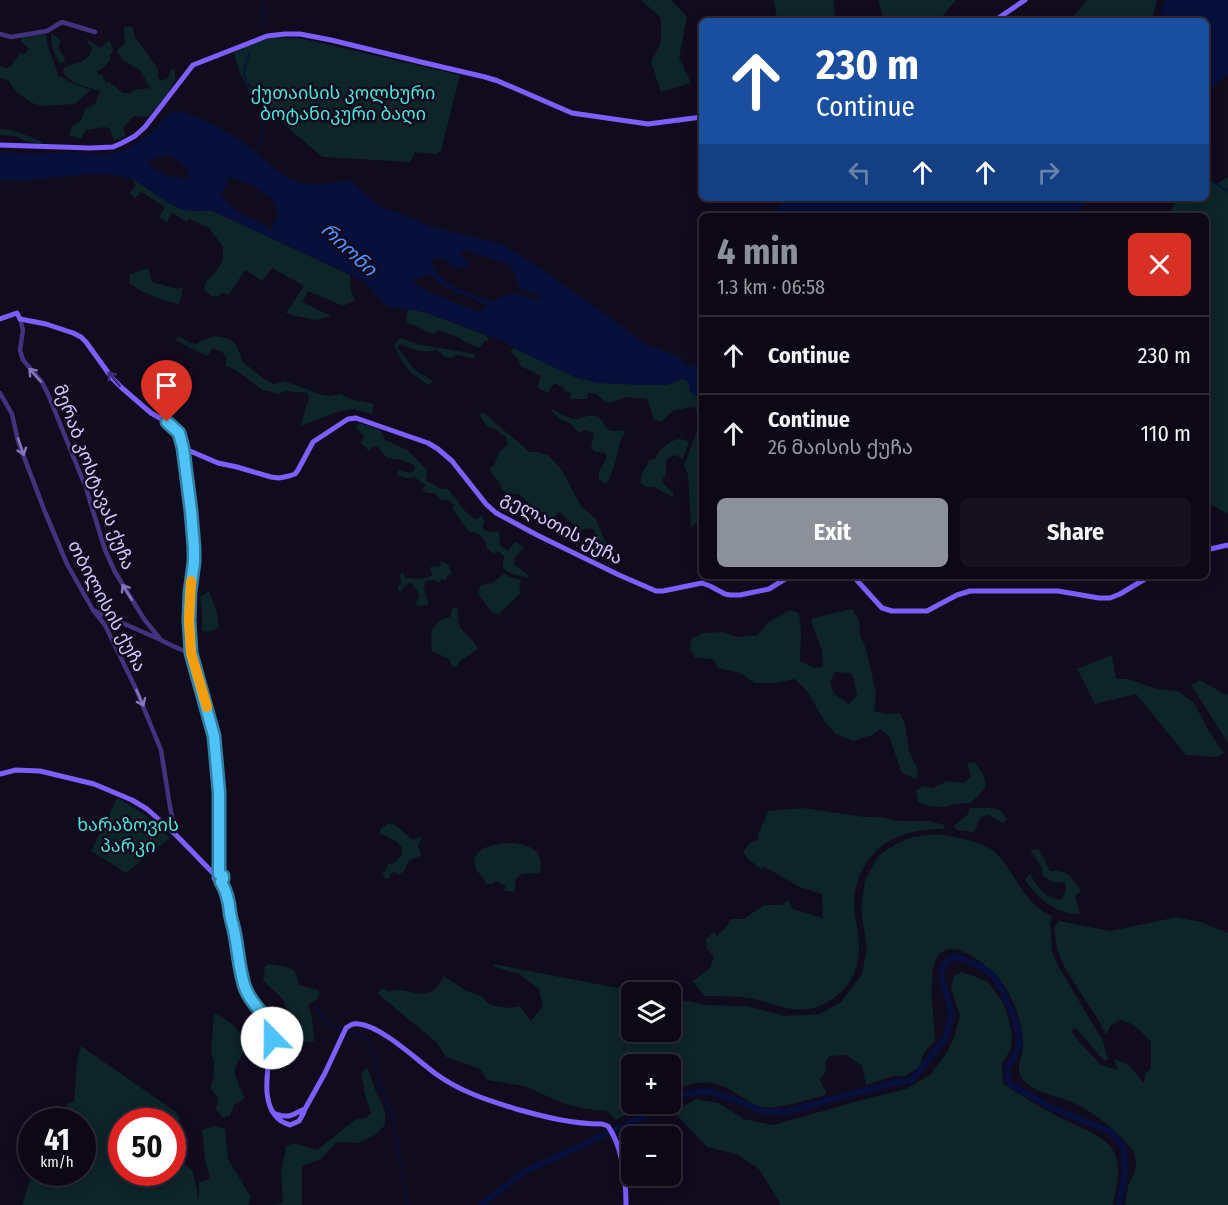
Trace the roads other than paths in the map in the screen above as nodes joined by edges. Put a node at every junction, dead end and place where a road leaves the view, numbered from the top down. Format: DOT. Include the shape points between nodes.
graph roads {
  1 [pos="1025,0"];
  2 [pos="998,18"];
  3 [pos="95,32"];
  4 [pos="0,34"];
  5 [pos="699,117"];
  6 [pos="0,146"];
  7 [pos="0,319"];
  8 [pos="20,319"];
  9 [pos="0,393"];
  10 [pos="183,448"];
  11 [pos="1228,545"];
  12 [pos="1209,549"];
  13 [pos="786,579"];
  14 [pos="856,579"];
  15 [pos="1145,579"];
  16 [pos="93,610"];
  17 [pos="161,640"];
  18 [pos="191,653"];
  19 [pos="0,774"];
  20 [pos="176,835"];
  21 [pos="217,874"];
  22 [pos="305,1109"];
  23 [pos="274,1114"];
  24 [pos="626,1205"];
  1 -- 2 [label="main road"];
  3 -- 4 [label="street" via="62,22 47,31 10,37"];
  5 -- 6 [label="main road" via="648,124 572,113 485,77 331,40 285,34 267,36 193,65 145,127 112,147"];
  7 -- 8 [label="main road" via="17,313"];
  10 -- 8 [label="main road, one-way" via="179,433 122,388 81,337"];
  17 -- 8 [label="street, მერაბ კოსტავას ქუჩა, one-way" via="144,619 105,550 86,488 48,394 23,360"];
  9 -- 16 [label="street, თბილისის ქუჩა, one-way" via="12,414 18,441 54,536"];
  10 -- 13 [label="main road, გელათის ქუჩა" via="218,463 279,478 295,474 313,442 348,419 356,418 428,443 452,461 496,513 650,588 663,591 702,584 725,594 740,595 769,590"];
  10 -- 18 [label="main road" via="194,548"];
  11 -- 12 [label="main road"];
  14 -- 15 [label="main road" via="882,608 915,612 931,610 970,591 1058,591 1110,598"];
  16 -- 17 [label="street"];
  16 -- 20 [label="street, თბილისის ქუჩა, one-way" via="105,625 159,742"];
  17 -- 18 [label="street"];
  18 -- 21 [label="main road" via="214,736 219,792"];
  19 -- 20 [label="main road" via="40,771 83,780 132,800"];
  20 -- 21 [label="main road"];
  21 -- 23 [label="main road" via="215,880 219,882 235,932 244,987 271,1029 267,1094"];
  22 -- 23 [label="main road" via="284,1117"];
  22 -- 23 [label="main road" via="299,1121 290,1125"];
  22 -- 24 [label="main road" via="346,1028 360,1024 386,1036 459,1089 546,1118 610,1127 622,1162"];
}
